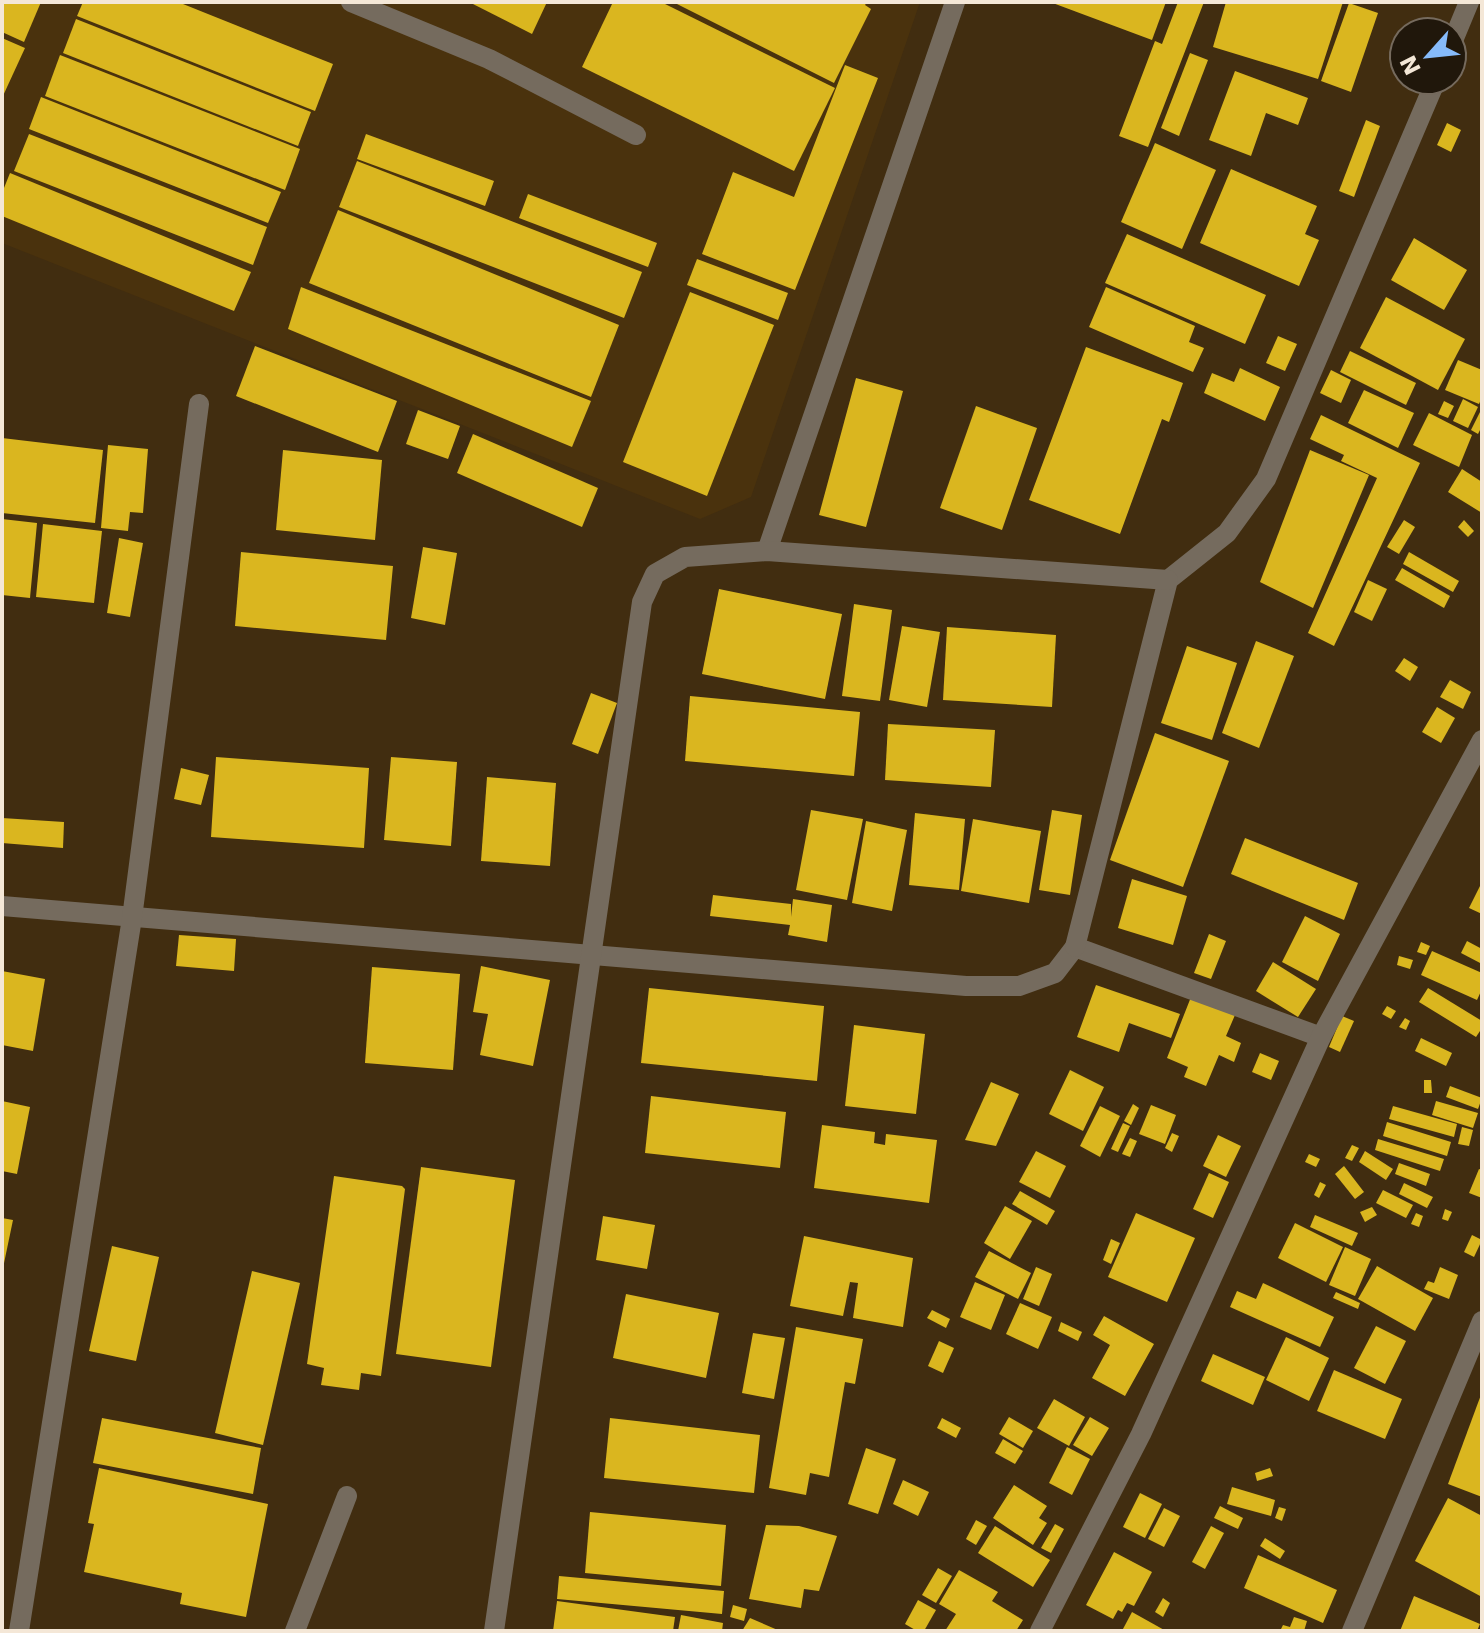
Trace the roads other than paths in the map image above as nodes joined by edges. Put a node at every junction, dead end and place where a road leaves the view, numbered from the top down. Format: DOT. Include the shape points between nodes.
graph roads {
  1 [pos="351,2"];
  2 [pos="955,2"];
  3 [pos="1429,96"];
  4 [pos="636,135"];
  5 [pos="199,404"];
  6 [pos="767,551"];
  7 [pos="1168,580"];
  8 [pos="1482,740"];
  9 [pos="2,906"];
  10 [pos="132,918"];
  11 [pos="1075,947"];
  12 [pos="590,954"];
  13 [pos="1321,1037"];
  14 [pos="1482,1321"];
  15 [pos="347,1496"];
  16 [pos="19,1631"];
  17 [pos="295,1631"];
  18 [pos="494,1631"];
  19 [pos="1040,1631"];
  20 [pos="1352,1631"];
  1 -- 4 [label="street" via="489,59"];
  2 -- 6 [label="street"];
  3 -- 7 [label="street" via="1266,479 1227,533"];
  5 -- 10 [label="street"];
  6 -- 7 [label="street"];
  6 -- 12 [label="street" via="685,557 655,574 642,602"];
  7 -- 11 [label="street"];
  8 -- 13 [label="street"];
  9 -- 10 [label="street"];
  10 -- 12 [label="street"];
  10 -- 16 [label="street"];
  11 -- 12 [label="street" via="1055,973 1019,986"];
  11 -- 13 [label="street"];
  12 -- 18 [label="street"];
  13 -- 19 [label="street" via="1141,1434"];
  14 -- 20 [label="street"];
  15 -- 17 [label="street"];
}
